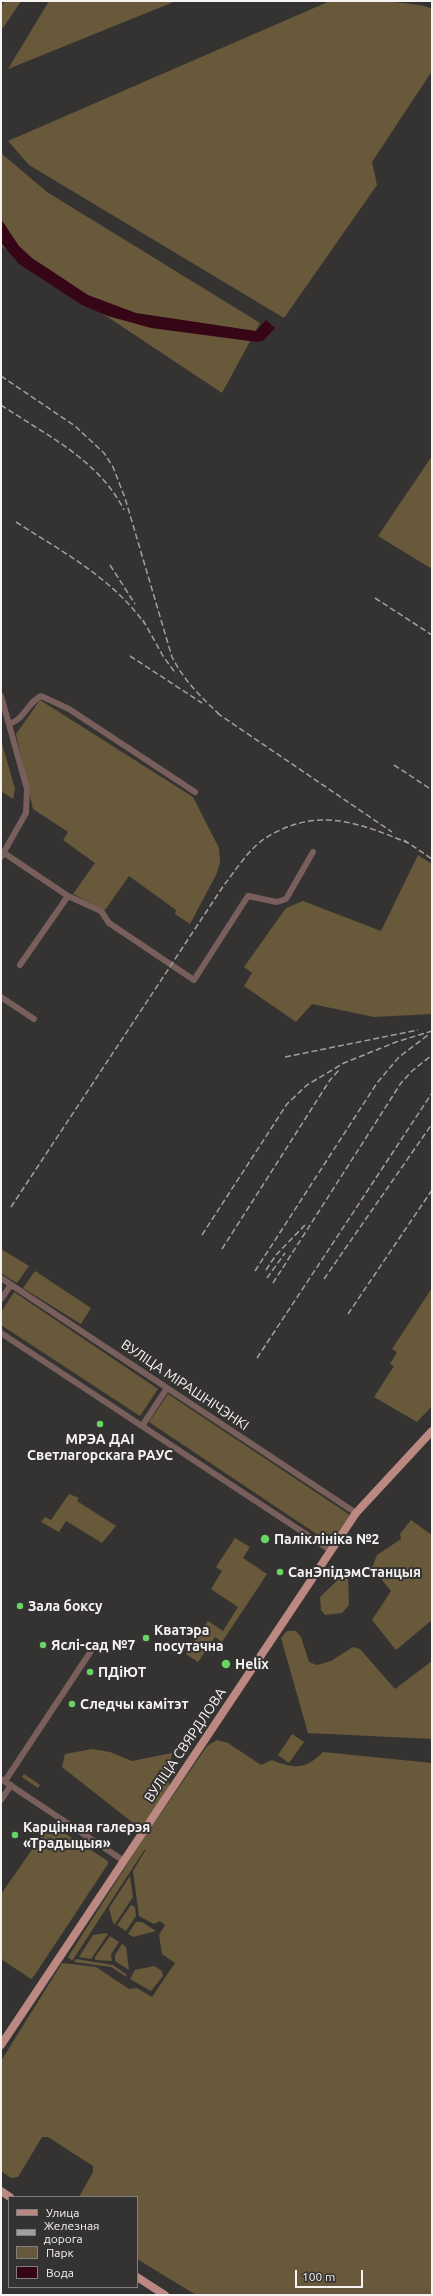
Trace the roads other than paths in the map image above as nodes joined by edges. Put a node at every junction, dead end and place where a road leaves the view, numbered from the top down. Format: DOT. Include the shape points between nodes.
graph roads {
  1 [pos="1,696"];
  2 [pos="9,724"];
  3 [pos="195,792"];
  4 [pos="313,852"];
  5 [pos="2,855"];
  6 [pos="68,896"];
  7 [pos="20,965"];
  8 [pos="1,997"];
  9 [pos="34,1019"];
  10 [pos="1,1278"];
  11 [pos="11,1285"];
  12 [pos="1,1299"];
  13 [pos="1,1333"];
  14 [pos="167,1388"];
  15 [pos="142,1426"];
  16 [pos="432,1431"];
  17 [pos="356,1513"];
  18 [pos="330,1550"];
  19 [pos="93,1648"];
  20 [pos="3,1780"];
  21 [pos="10,1785"];
  22 [pos="1,1800"];
  23 [pos="124,1860"];
  24 [pos="1,2045"];
  25 [pos="138,2278"];
  26 [pos="166,2295"];
  1 -- 2 [label="street"];
  2 -- 3 [label="street" via="17,722 34,699 41,696 69,709"];
  2 -- 5 [label="street" via="27,789 26,813"];
  4 -- 6 [label="street" via="286,898 278,902 248,896 194,980 109,923 101,911"];
  5 -- 6 [label="street"];
  6 -- 7 [label="street"];
  8 -- 9 [label="street"];
  10 -- 11 [label="street, ВУЛІЦА МІРАШНІЧЭНКІ"];
  11 -- 12 [label="street"];
  11 -- 14 [label="street, ВУЛІЦА МІРАШНІЧЭНКІ"];
  13 -- 15 [label="street"];
  14 -- 15 [label="street"];
  14 -- 17 [label="street, ВУЛІЦА МІРАШНІЧЭНКІ"];
  15 -- 18 [label="street"];
  16 -- 17 [label="main road, ВУЛІЦА СВЯРДЛОВА"];
  17 -- 18 [label="main road, ВУЛІЦА СВЯРДЛОВА"];
  18 -- 23 [label="main road, ВУЛІЦА СВЯРДЛОВА"];
  19 -- 20 [label="street"];
  20 -- 21 [label="street"];
  21 -- 22 [label="street"];
  21 -- 23 [label="street"];
  23 -- 24 [label="main road, ВУЛІЦА СВЯРДЛОВА"];
  25 -- 26 [label="main road"];
}
